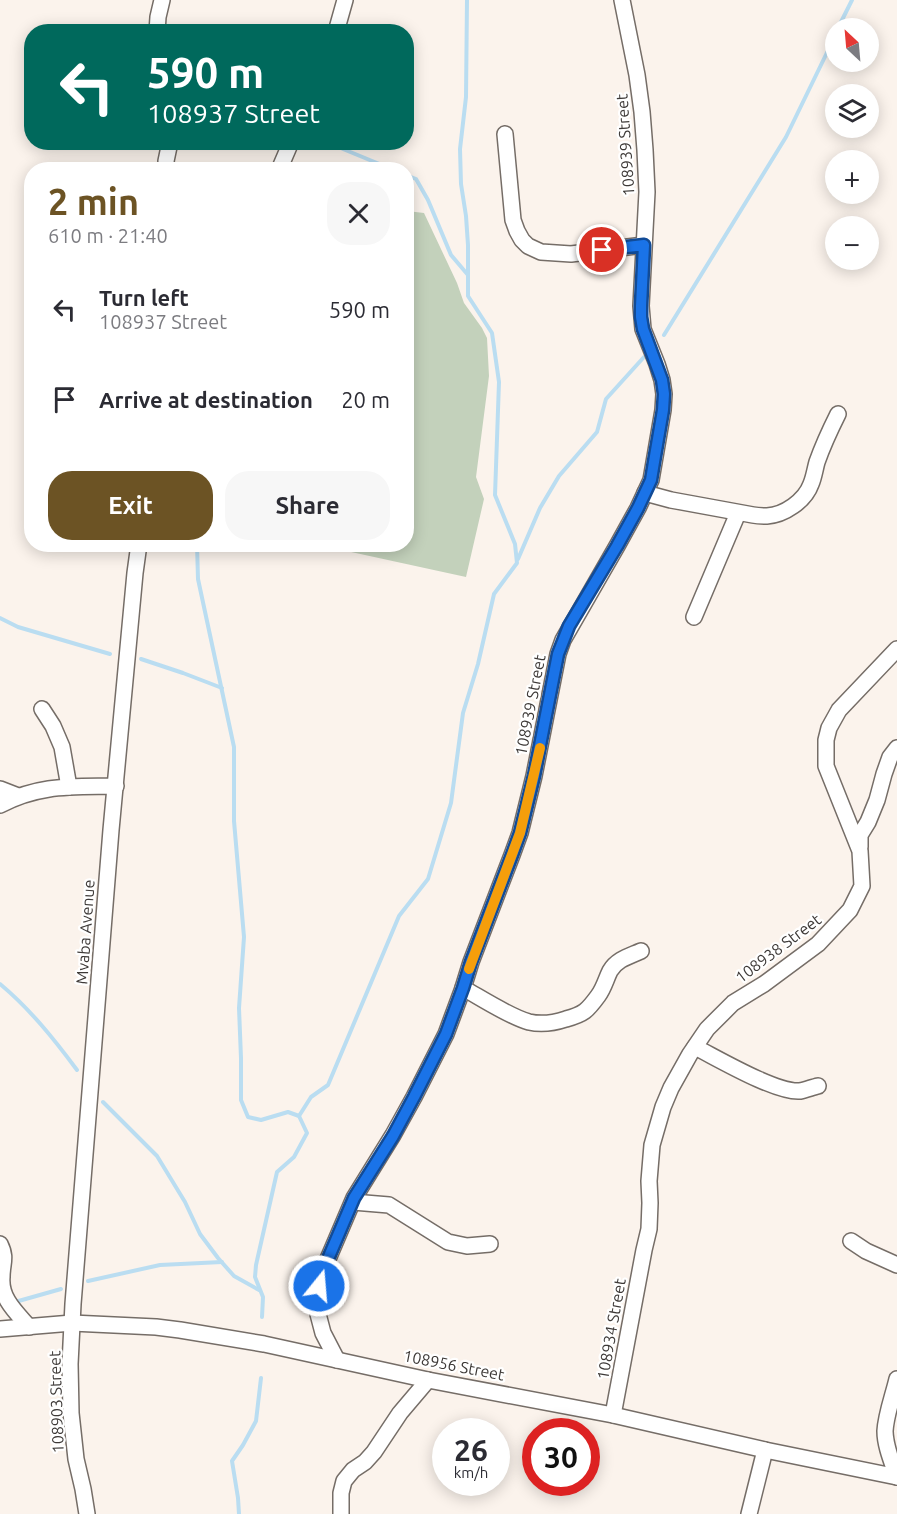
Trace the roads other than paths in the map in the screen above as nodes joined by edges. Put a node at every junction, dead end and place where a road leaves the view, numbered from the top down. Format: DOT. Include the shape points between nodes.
graph roads {
  1 [pos="162,0"];
  2 [pos="345,0"];
  3 [pos="622,0"];
  4 [pos="158,24"];
  5 [pos="338,24"];
  6 [pos="505,134"];
  7 [pos="644,245"];
  8 [pos="838,414"];
  9 [pos="645,493"];
  10 [pos="738,513"];
  11 [pos="139,552"];
  12 [pos="694,617"];
  13 [pos="897,649"];
  14 [pos="42,709"];
  15 [pos="897,748"];
  16 [pos="116,786"];
  17 [pos="69,787"];
  18 [pos="0,789"];
  19 [pos="18,796"];
  20 [pos="0,805"];
  21 [pos="860,851"];
  22 [pos="641,951"];
  23 [pos="463,988"];
  24 [pos="695,1047"];
  25 [pos="818,1086"];
  26 [pos="353,1202"];
  27 [pos="851,1240"];
  28 [pos="0,1244"];
  29 [pos="490,1244"];
  30 [pos="644,1250"];
  31 [pos="897,1265"];
  32 [pos="72,1323"];
  33 [pos="29,1327"];
  34 [pos="0,1329"];
  35 [pos="337,1360"];
  36 [pos="897,1379"];
  37 [pos="428,1380"];
  38 [pos="613,1415"];
  39 [pos="765,1450"];
  40 [pos="897,1477"];
  41 [pos="87,1514"];
  42 [pos="341,1514"];
  43 [pos="749,1514"];
  1 -- 4 [label="street"];
  2 -- 5 [label="street"];
  3 -- 7 [label="street, 108939 Street" via="642,112 647,192"];
  6 -- 7 [label="street" via="513,220 528,246 542,252 571,254"];
  7 -- 9 [label="street, 108939 Street" via="641,317 664,394 651,480"];
  8 -- 10 [label="street" via="811,486 802,498 775,515"];
  9 -- 10 [label="street"];
  9 -- 23 [label="street, 108939 Street" via="563,640 526,811"];
  10 -- 12 [label="street"];
  11 -- 16 [label="street, Mvaba Avenue"];
  13 -- 21 [label="street, 108938 Street" via="838,710 826,740 826,766"];
  14 -- 17 [label="street" via="62,747"];
  15 -- 21 [label="street" via="860,835"];
  16 -- 17 [label="street"];
  16 -- 32 [label="street, Mvaba Avenue"];
  17 -- 19 [label="street"];
  18 -- 19 [label="street"];
  19 -- 20 [label="street"];
  21 -- 24 [label="street, 108938 Street" via="862,886 850,910 818,944 733,1003"];
  22 -- 23 [label="street" via="614,966 587,1010 552,1023 519,1018"];
  23 -- 26 [label="street, 108939 Street" via="432,1064"];
  24 -- 25 [label="street" via="778,1087 799,1091"];
  24 -- 30 [label="street, 108938 Street" via="671,1088 656,1128"];
  26 -- 29 [label="street" via="390,1205 448,1242 467,1246"];
  26 -- 35 [label="street, 108939 Street" via="325,1266 316,1300 323,1333"];
  27 -- 31 [label="street"];
  28 -- 33 [label="street" via="5,1256 4,1295"];
  30 -- 38 [label="street, 108934 Street"];
  32 -- 33 [label="street, 108956 Street"];
  32 -- 35 [label="street, 108956 Street" via="156,1327"];
  32 -- 41 [label="street, 108903 Street" via="71,1413"];
  33 -- 34 [label="street, 108956 Street"];
  35 -- 37 [label="street, 108956 Street"];
  36 -- 40 [label="street" via="885,1431"];
  37 -- 38 [label="street, 108956 Street"];
  37 -- 42 [label="street" via="374,1452 344,1481"];
  38 -- 39 [label="street, 108956 Street"];
  39 -- 40 [label="street, 108956 Street"];
  39 -- 43 [label="street"];
}
